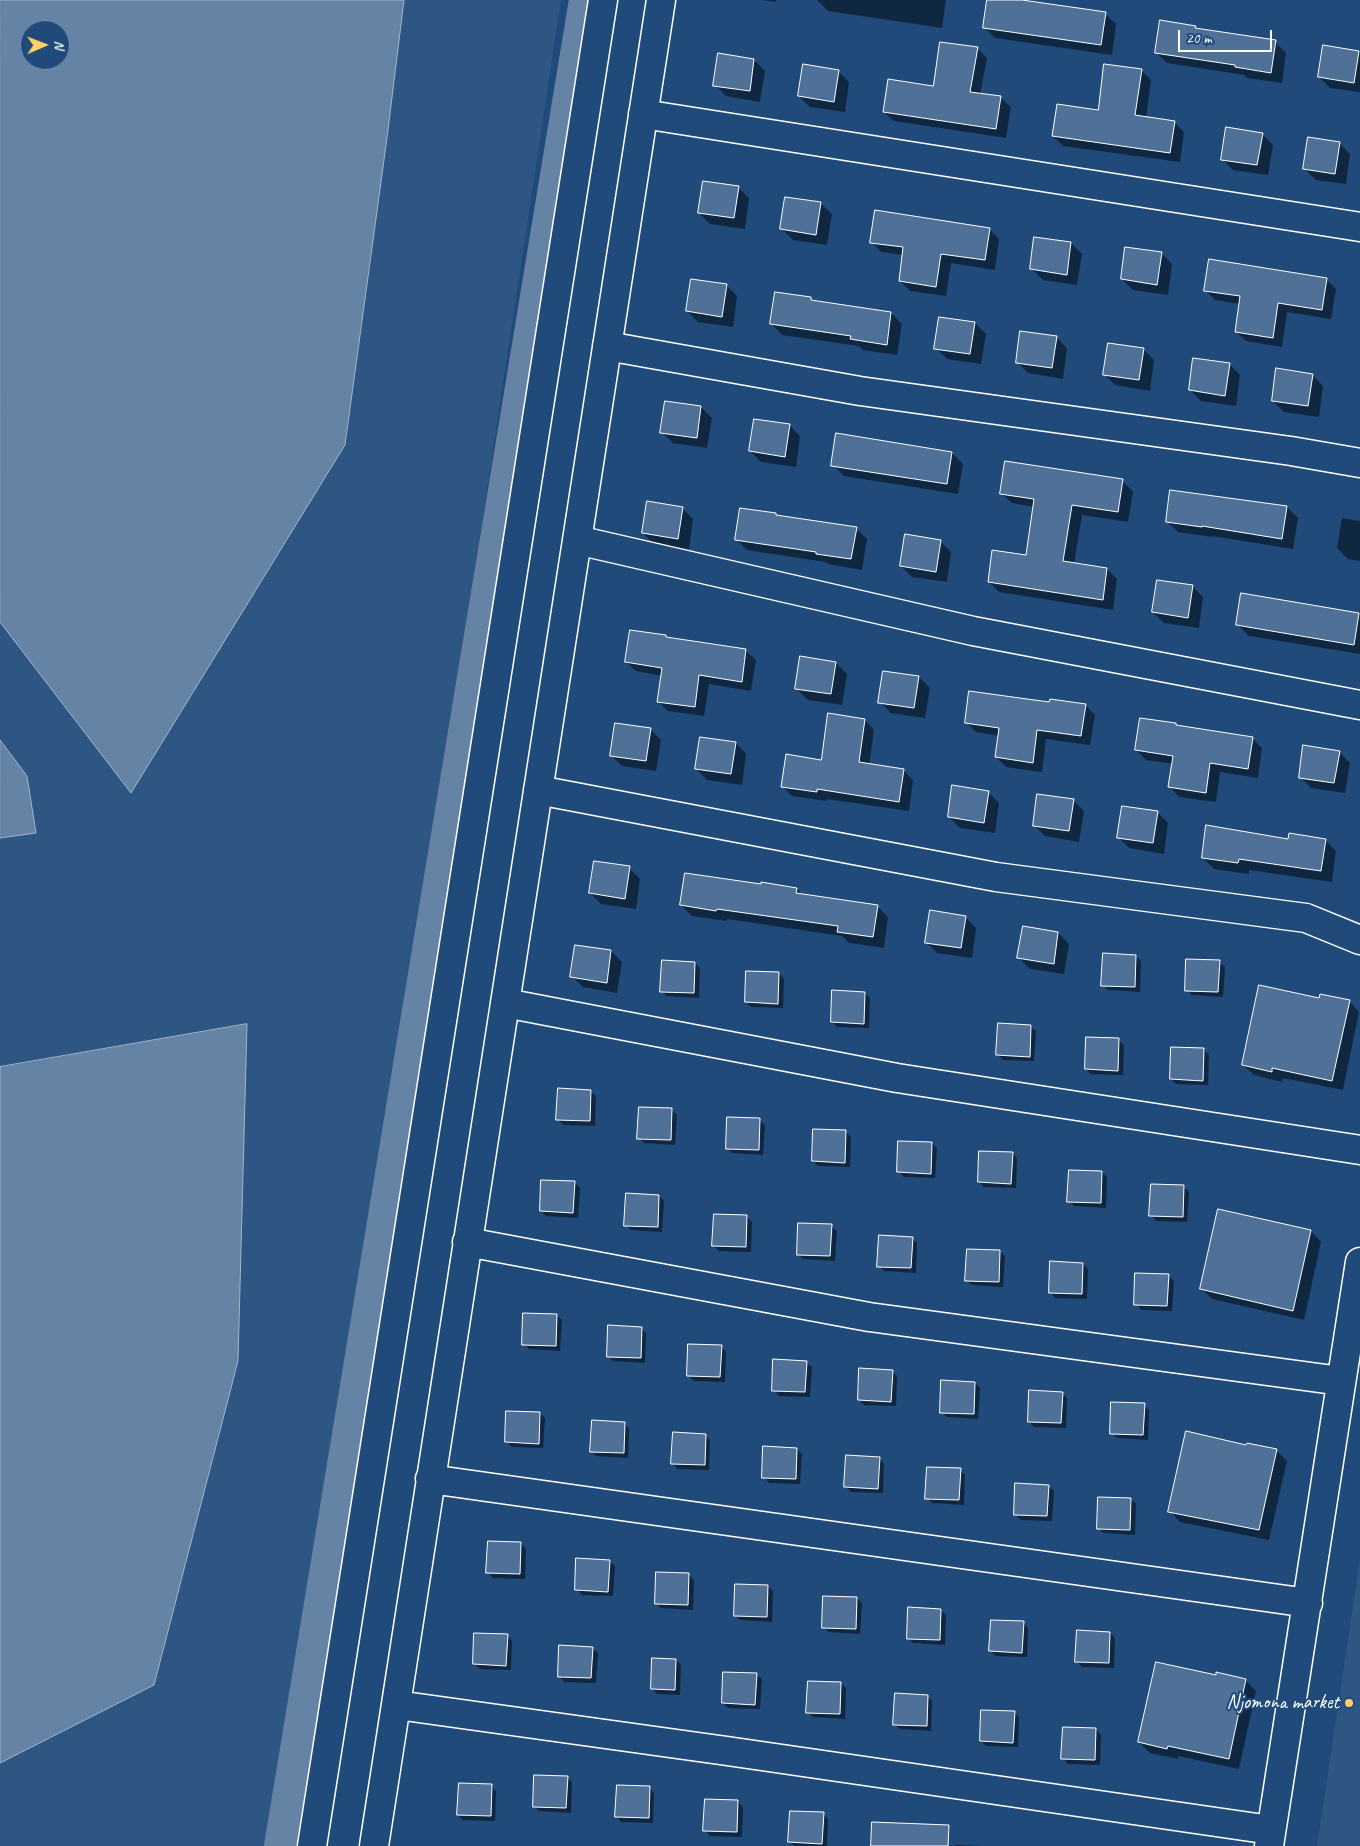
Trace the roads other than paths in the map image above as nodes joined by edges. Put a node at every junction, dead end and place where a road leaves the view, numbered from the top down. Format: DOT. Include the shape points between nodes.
graph roads {
  1 [pos="604,0"];
  2 [pos="661,0"];
  3 [pos="643,114"];
  4 [pos="1360,227"];
  5 [pos="607,346"];
  6 [pos="1360,463"];
  7 [pos="577,540"];
  8 [pos="1360,705"];
  9 [pos="538,790"];
  10 [pos="1360,940"];
  11 [pos="505,1003"];
  12 [pos="1360,1150"];
  13 [pos="467,1242"];
  14 [pos="1360,1262"];
  15 [pos="1341,1382"];
  16 [pos="430,1479"];
  17 [pos="1308,1603"];
  18 [pos="397,1705"];
  19 [pos="1270,1838"];
  20 [pos="312,1846"];
  21 [pos="374,1846"];
  1 -- 20 [label="lane"];
  2 -- 3 [label="lane"];
  3 -- 4 [label="lane"];
  3 -- 5 [label="lane"];
  5 -- 6 [label="lane" via="860,391"];
  5 -- 7 [label="lane"];
  7 -- 8 [label="lane" via="973,631"];
  7 -- 9 [label="lane"];
  9 -- 10 [label="lane" via="996,877 1306,918"];
  9 -- 11 [label="lane"];
  11 -- 12 [label="lane" via="897,1078"];
  11 -- 13 [label="lane"];
  13 -- 15 [label="lane" via="869,1316"];
  13 -- 16 [label="lane"];
  14 -- 15 [label="lane"];
  15 -- 17 [label="lane"];
  16 -- 17 [label="lane"];
  16 -- 18 [label="lane"];
  17 -- 19 [label="lane"];
  18 -- 19 [label="lane" via="727,1751"];
  18 -- 21 [label="lane"];
}
